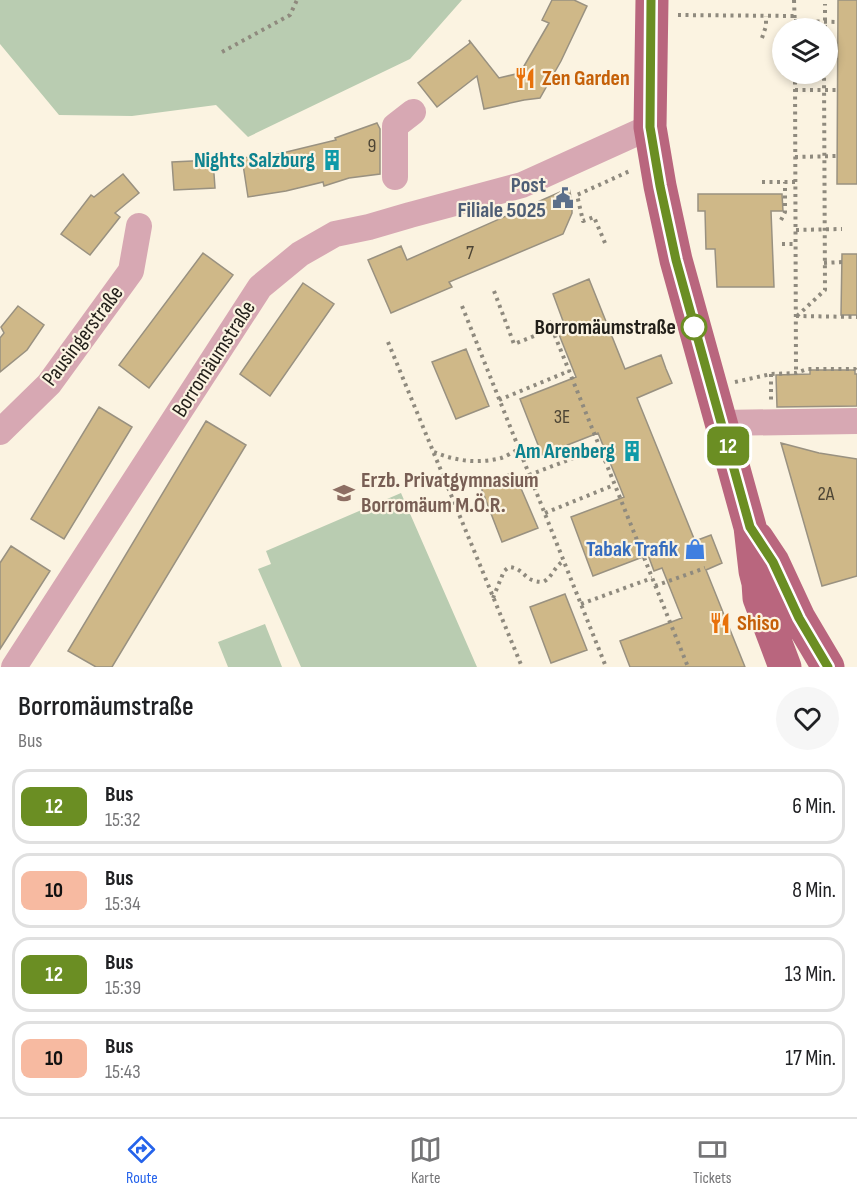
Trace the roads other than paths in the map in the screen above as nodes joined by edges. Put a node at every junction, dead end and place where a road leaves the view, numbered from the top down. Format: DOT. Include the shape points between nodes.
graph roads {
  1 [pos="651,7"];
  2 [pos="413,112"];
  3 [pos="650,127"];
  4 [pos="395,177"];
  5 [pos="139,225"];
  6 [pos="857,421"];
  7 [pos="721,423"];
  8 [pos="0,432"];
  9 [pos="750,527"];
  10 [pos="758,583"];
  11 [pos="14,667"];
  12 [pos="785,667"];
  13 [pos="804,667"];
  14 [pos="828,667"];
  1 -- 3 [label="main road"];
  2 -- 4 [label="street" via="395,126"];
  3 -- 7 [label="main road" via="676,260"];
  3 -- 11 [label="street, Borromäumstraße" via="522,185 335,234 300,254 260,287"];
  5 -- 8 [label="street, Pausingerstraße" via="131,271 49,384"];
  6 -- 7 [label="street"];
  7 -- 9 [label="main road"];
  9 -- 10 [label="main road"];
  9 -- 14 [label="main road" via="773,562"];
  10 -- 12 [label="main road" via="759,598"];
  10 -- 13 [label="main road" via="778,609"];
}
